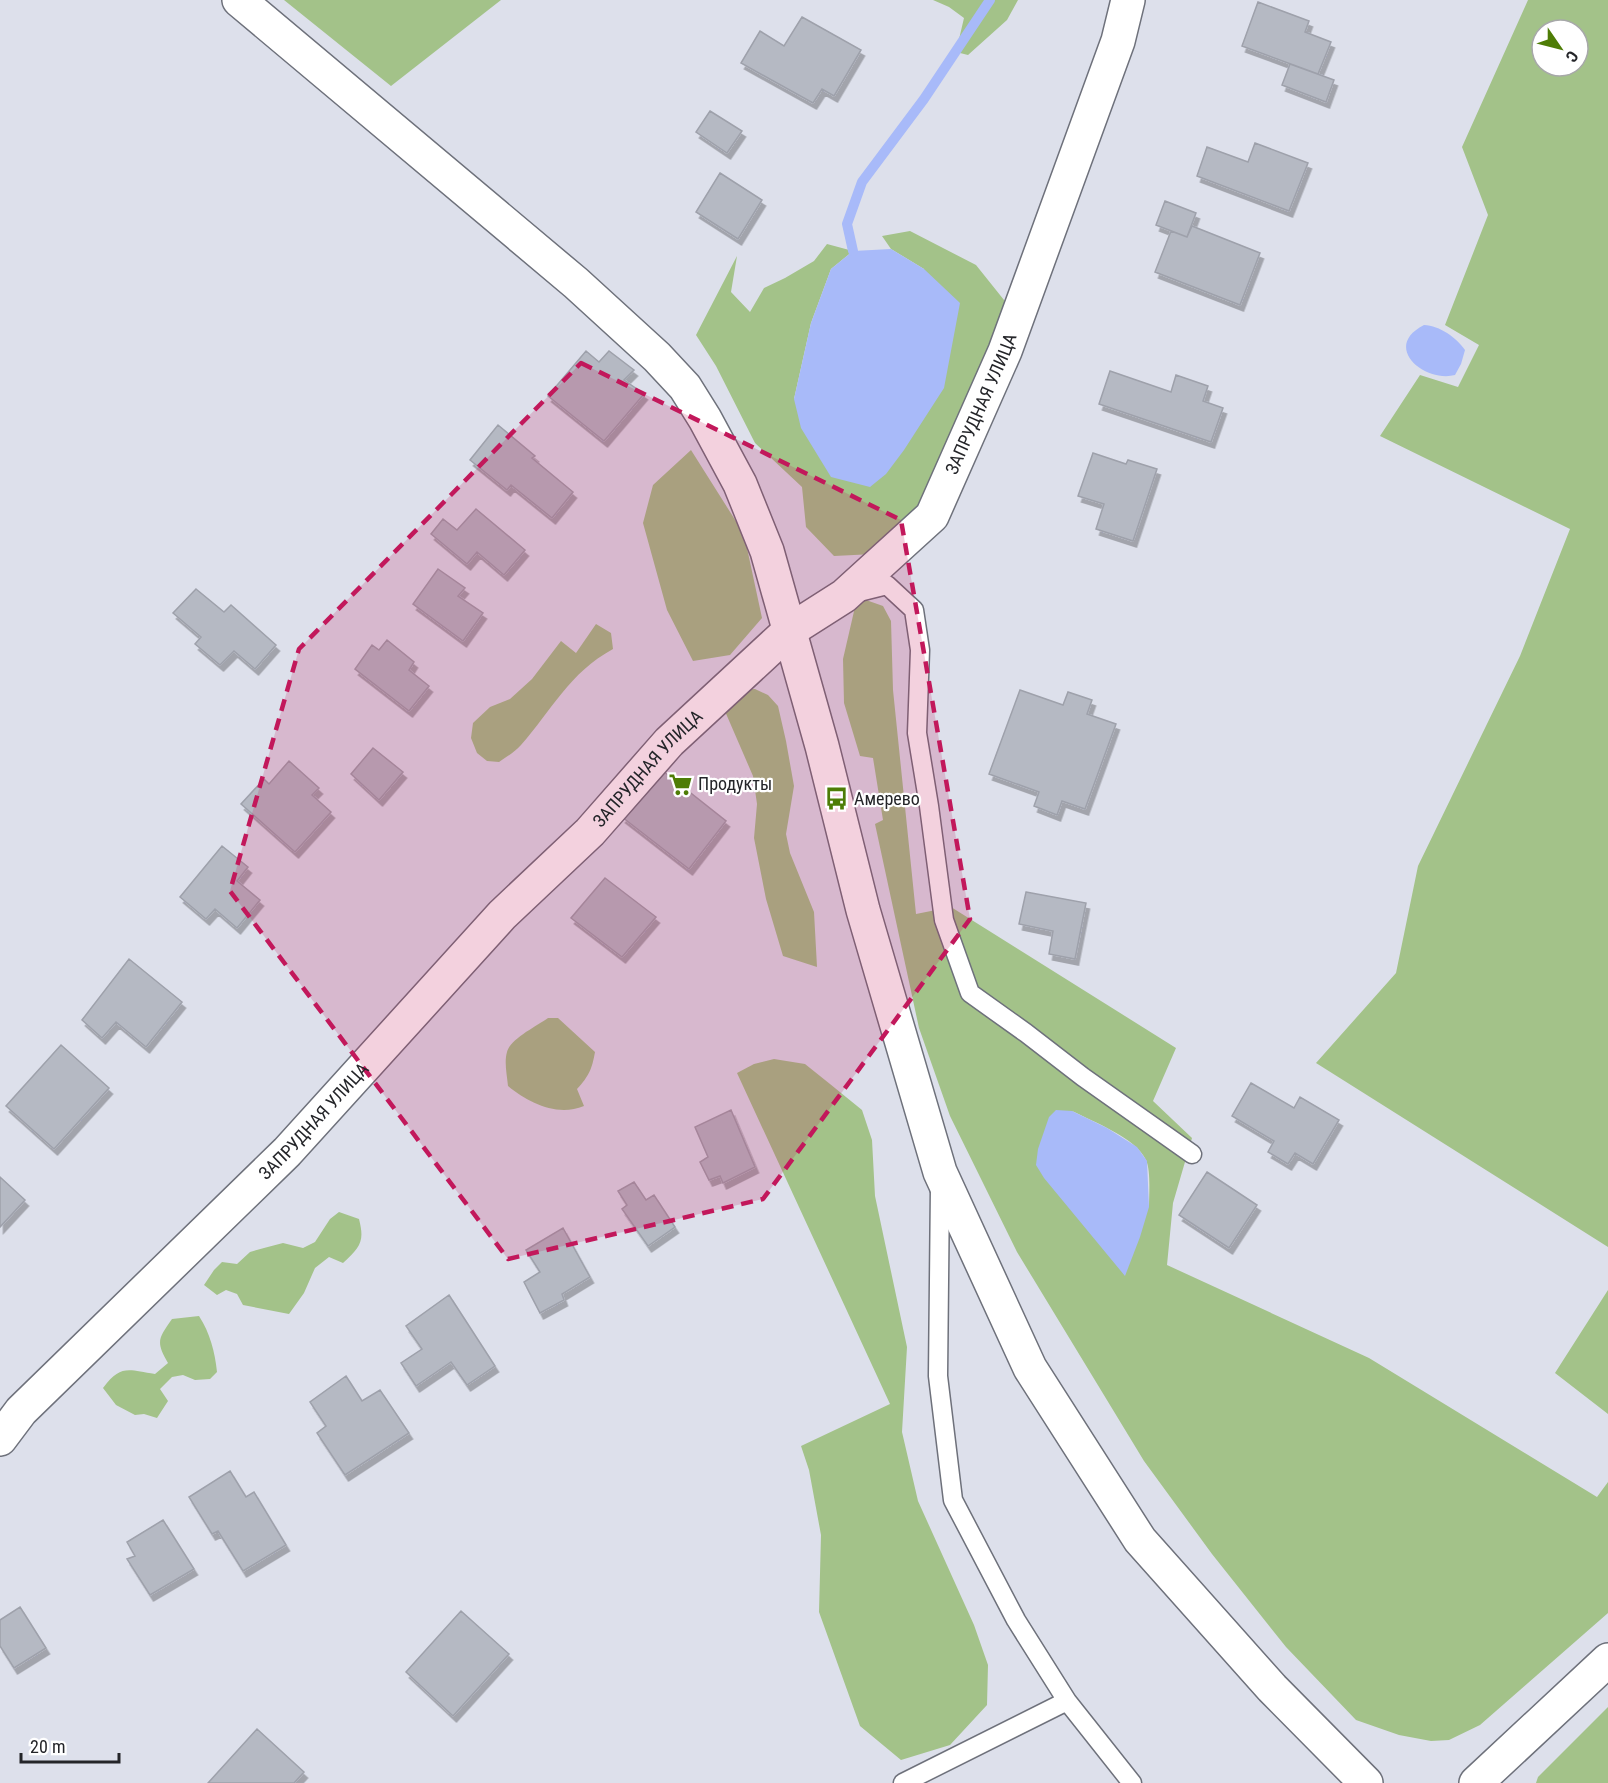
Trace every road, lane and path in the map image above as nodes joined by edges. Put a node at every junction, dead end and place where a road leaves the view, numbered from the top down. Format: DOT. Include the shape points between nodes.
graph roads {
  1 [pos="239,0"];
  2 [pos="1128,0"];
  3 [pos="844,596"];
  4 [pos="789,631"];
  5 [pos="1192,1154"];
  6 [pos="940,1172"];
  7 [pos="0,1439"];
  8 [pos="1608,1660"];
  9 [pos="1068,1701"];
  10 [pos="903,1783"];
  11 [pos="1132,1783"];
  12 [pos="1366,1783"];
  13 [pos="1476,1783"];
  1 -- 4 [label="main road" via="576,283 685,387 740,484 767,551"];
  2 -- 3 [label="main road, ЗАПРУДНАЯ УЛИЦА" via="1118,41 1005,351 932,516"];
  3 -- 4 [label="main road, ЗАПРУДНАЯ УЛИЦА"];
  3 -- 5 [label="lane" via="887,585 915,610 920,650 917,733 944,920 970,993"];
  4 -- 6 [label="main road" via="863,910"];
  4 -- 7 [label="main road, ЗАПРУДНАЯ УЛИЦА" via="669,742 590,832 502,915 287,1152 21,1411"];
  6 -- 9 [label="lane" via="938,1376 953,1500 1016,1620"];
  6 -- 12 [label="main road" via="1030,1368 1140,1540 1272,1688"];
  8 -- 13 [label="main road"];
  9 -- 10 [label="lane"];
  9 -- 11 [label="lane"];
}
